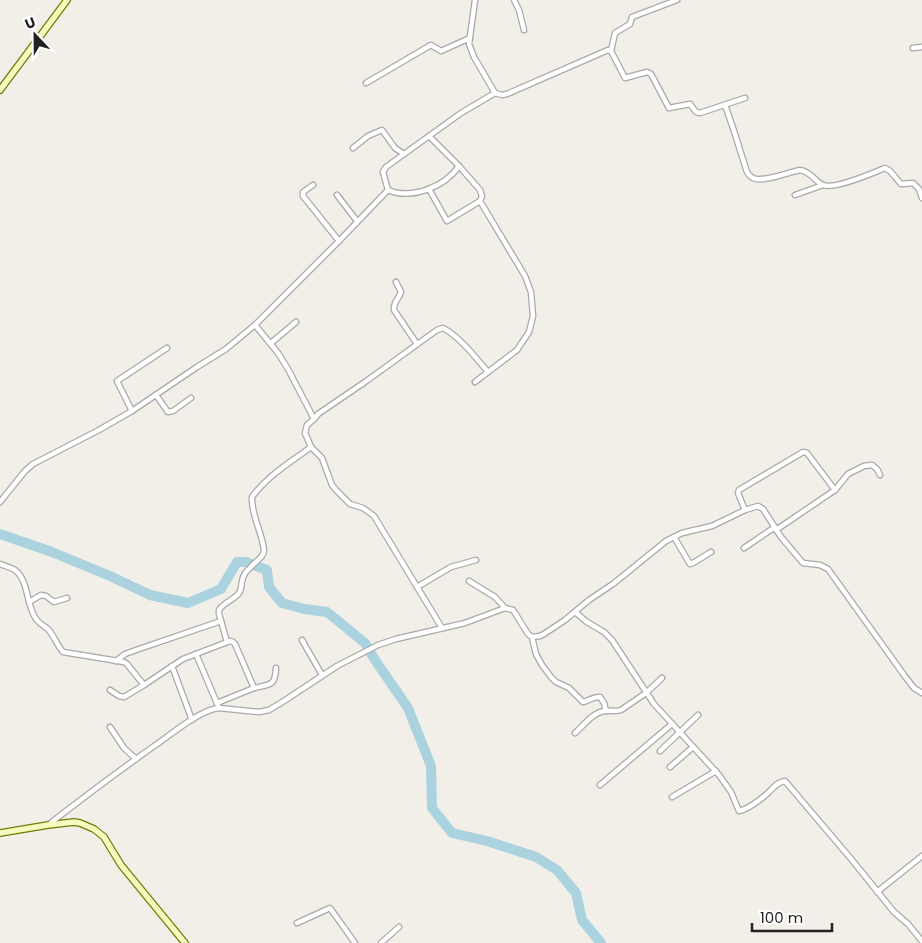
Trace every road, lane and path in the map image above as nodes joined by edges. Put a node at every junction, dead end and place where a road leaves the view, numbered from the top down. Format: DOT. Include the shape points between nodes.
graph roads {
  1 [pos="67,0"];
  2 [pos="475,0"];
  3 [pos="514,0"];
  4 [pos="677,0"];
  5 [pos="524,30"];
  6 [pos="470,38"];
  7 [pos="922,47"];
  8 [pos="913,48"];
  9 [pos="611,51"];
  10 [pos="366,83"];
  11 [pos="0,90"];
  12 [pos="495,93"];
  13 [pos="744,98"];
  14 [pos="725,105"];
  15 [pos="429,136"];
  16 [pos="353,148"];
  17 [pos="404,154"];
  18 [pos="459,166"];
  19 [pos="313,185"];
  20 [pos="823,185"];
  21 [pos="429,189"];
  22 [pos="388,190"];
  23 [pos="337,194"];
  24 [pos="795,195"];
  25 [pos="922,198"];
  26 [pos="480,201"];
  27 [pos="357,222"];
  28 [pos="339,241"];
  29 [pos="396,282"];
  30 [pos="296,322"];
  31 [pos="255,325"];
  32 [pos="271,343"];
  33 [pos="417,344"];
  34 [pos="167,348"];
  35 [pos="488,372"];
  36 [pos="476,382"];
  37 [pos="156,395"];
  38 [pos="192,398"];
  39 [pos="132,411"];
  40 [pos="314,419"];
  41 [pos="311,447"];
  42 [pos="880,475"];
  43 [pos="835,490"];
  44 [pos="0,502"];
  45 [pos="745,510"];
  46 [pos="775,528"];
  47 [pos="674,537"];
  48 [pos="744,548"];
  49 [pos="711,552"];
  50 [pos="476,560"];
  51 [pos="0,564"];
  52 [pos="469,581"];
  53 [pos="417,587"];
  54 [pos="67,598"];
  55 [pos="29,602"];
  56 [pos="505,608"];
  57 [pos="575,612"];
  58 [pos="221,621"];
  59 [pos="442,628"];
  60 [pos="532,637"];
  61 [pos="302,640"];
  62 [pos="227,642"];
  63 [pos="196,654"];
  64 [pos="116,661"];
  65 [pos="172,666"];
  66 [pos="276,668"];
  67 [pos="322,675"];
  68 [pos="662,678"];
  69 [pos="144,685"];
  70 [pos="254,688"];
  71 [pos="110,690"];
  72 [pos="646,693"];
  73 [pos="922,693"];
  74 [pos="218,705"];
  75 [pos="606,711"];
  76 [pos="698,714"];
  77 [pos="192,720"];
  78 [pos="672,724"];
  79 [pos="110,727"];
  80 [pos="680,732"];
  81 [pos="574,733"];
  82 [pos="692,747"];
  83 [pos="660,750"];
  84 [pos="136,759"];
  85 [pos="670,767"];
  86 [pos="716,771"];
  87 [pos="600,785"];
  88 [pos="672,797"];
  89 [pos="48,825"];
  90 [pos="0,833"];
  91 [pos="922,856"];
  92 [pos="877,892"];
  93 [pos="297,923"];
  94 [pos="399,927"];
  95 [pos="922,941"];
  96 [pos="185,943"];
  97 [pos="355,943"];
  98 [pos="380,943"];
  1 -- 11 [label="street"];
  2 -- 6 [label="street"];
  3 -- 5 [label="street"];
  4 -- 9 [label="street" via="632,17 630,24 616,33"];
  6 -- 10 [label="street" via="441,51 431,45"];
  6 -- 12 [label="street" via="470,49"];
  7 -- 8 [label="street"];
  9 -- 12 [label="street" via="603,51 507,94"];
  9 -- 14 [label="street" via="625,78 647,72 651,74 669,108 690,104 700,113"];
  12 -- 15 [label="street"];
  13 -- 14 [label="street"];
  14 -- 20 [label="street" via="748,174 758,180 800,170"];
  15 -- 17 [label="street"];
  15 -- 18 [label="street"];
  16 -- 17 [label="street" via="382,130 395,148"];
  17 -- 22 [label="street" via="383,172"];
  18 -- 21 [label="street" via="454,173"];
  18 -- 26 [label="street" via="480,190"];
  19 -- 28 [label="street" via="303,192 303,196"];
  20 -- 24 [label="street"];
  20 -- 25 [label="street" via="833,187 885,168 901,184 913,184"];
  21 -- 22 [label="street" via="409,194"];
  21 -- 26 [label="street" via="448,221"];
  22 -- 27 [label="street"];
  23 -- 27 [label="street"];
  26 -- 35 [label="street" via="528,281 533,316 529,332 517,350"];
  27 -- 28 [label="street"];
  28 -- 31 [label="street"];
  29 -- 33 [label="street" via="401,292 394,303 394,310"];
  30 -- 32 [label="street"];
  31 -- 32 [label="street"];
  31 -- 37 [label="street" via="218,355"];
  32 -- 40 [label="street"];
  33 -- 35 [label="street" via="443,328"];
  33 -- 40 [label="street"];
  34 -- 39 [label="street" via="117,381"];
  35 -- 36 [label="street"];
  37 -- 38 [label="street" via="168,412"];
  37 -- 39 [label="street"];
  39 -- 44 [label="street" via="33,464"];
  40 -- 41 [label="street" via="307,425 305,433"];
  41 -- 53 [label="street" via="322,458 336,490 350,504 364,508 374,516"];
  41 -- 58 [label="street" via="252,496 264,553 242,580 241,591 219,610"];
  42 -- 43 [label="street" via="875,466 864,466 845,477"];
  43 -- 45 [label="street" via="803,452 739,490"];
  43 -- 46 [label="street"];
  45 -- 46 [label="street" via="760,506"];
  45 -- 47 [label="street" via="712,526"];
  46 -- 48 [label="street"];
  46 -- 73 [label="street" via="803,563 820,564 828,569 904,675"];
  47 -- 49 [label="street" via="690,564"];
  47 -- 57 [label="street"];
  50 -- 53 [label="street" via="451,567"];
  51 -- 55 [label="street" via="20,575"];
  52 -- 56 [label="street" via="495,597"];
  53 -- 59 [label="street"];
  54 -- 55 [label="street" via="54,602 41,595"];
  55 -- 64 [label="street" via="36,620 48,630 62,652"];
  56 -- 59 [label="street"];
  56 -- 60 [label="street" via="513,610"];
  57 -- 60 [label="street" via="544,634"];
  57 -- 72 [label="street" via="612,640"];
  58 -- 62 [label="street"];
  58 -- 64 [label="street" via="125,654"];
  59 -- 67 [label="street" via="396,639 362,652"];
  60 -- 75 [label="street" via="536,654 556,682 569,688 582,702 600,697"];
  61 -- 67 [label="street"];
  62 -- 63 [label="street"];
  62 -- 70 [label="street" via="235,644"];
  63 -- 65 [label="street"];
  63 -- 74 [label="street"];
  64 -- 69 [label="street" via="127,664"];
  65 -- 69 [label="street"];
  65 -- 77 [label="street"];
  66 -- 70 [label="street" via="274,681"];
  67 -- 74 [label="street" via="269,710 259,712"];
  68 -- 72 [label="street"];
  69 -- 71 [label="street" via="124,697"];
  70 -- 74 [label="street"];
  72 -- 75 [label="street" via="619,711"];
  72 -- 78 [label="street"];
  74 -- 77 [label="street"];
  75 -- 81 [label="street" via="595,715"];
  76 -- 80 [label="street"];
  77 -- 84 [label="street"];
  78 -- 80 [label="street"];
  78 -- 87 [label="street"];
  79 -- 84 [label="street" via="122,746"];
  80 -- 82 [label="street"];
  80 -- 83 [label="street"];
  82 -- 85 [label="street"];
  82 -- 86 [label="street"];
  84 -- 89 [label="street"];
  86 -- 88 [label="street"];
  86 -- 92 [label="street" via="731,792 739,811 785,781"];
  89 -- 90 [label="street"];
  89 -- 96 [label="street" via="80,823 100,832 121,865"];
  91 -- 92 [label="street"];
  92 -- 95 [label="street"];
  93 -- 97 [label="street" via="330,908"];
  94 -- 98 [label="street"];
}
